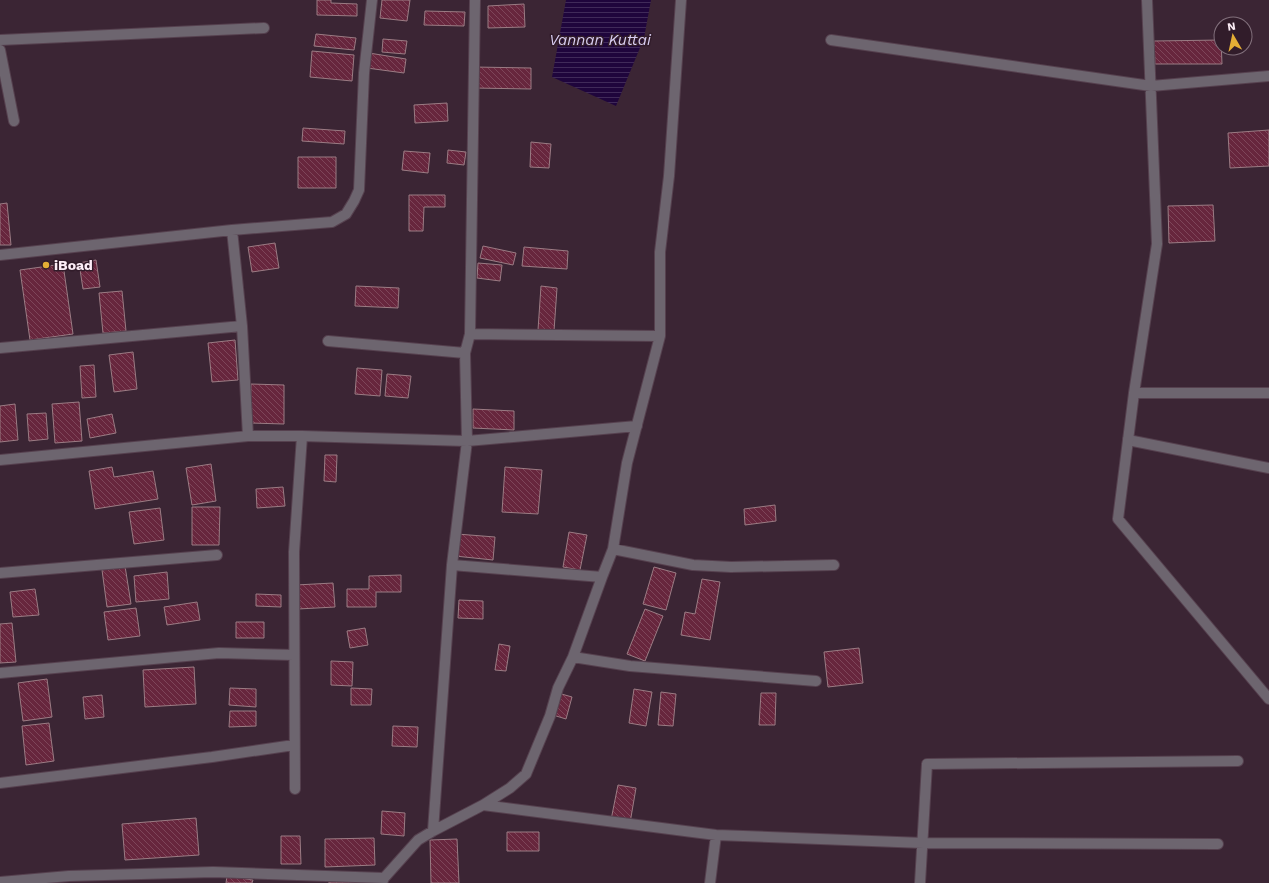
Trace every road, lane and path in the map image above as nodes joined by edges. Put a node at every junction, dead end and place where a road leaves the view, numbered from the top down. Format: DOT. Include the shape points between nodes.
graph roads {
  1 [pos="372,0"];
  2 [pos="475,0"];
  3 [pos="681,0"];
  4 [pos="1147,0"];
  5 [pos="264,28"];
  6 [pos="0,40"];
  7 [pos="830,40"];
  8 [pos="0,50"];
  9 [pos="1269,76"];
  10 [pos="1151,86"];
  11 [pos="14,121"];
  12 [pos="232,230"];
  13 [pos="0,255"];
  14 [pos="242,326"];
  15 [pos="470,334"];
  16 [pos="660,336"];
  17 [pos="328,341"];
  18 [pos="0,348"];
  19 [pos="465,353"];
  20 [pos="1134,393"];
  21 [pos="1269,393"];
  22 [pos="636,426"];
  23 [pos="248,436"];
  24 [pos="302,436"];
  25 [pos="1128,440"];
  26 [pos="467,441"];
  27 [pos="0,460"];
  28 [pos="1269,468"];
  29 [pos="613,549"];
  30 [pos="217,555"];
  31 [pos="452,564"];
  32 [pos="834,565"];
  33 [pos="0,573"];
  34 [pos="602,577"];
  35 [pos="294,655"];
  36 [pos="573,657"];
  37 [pos="0,674"];
  38 [pos="816,681"];
  39 [pos="1269,699"];
  40 [pos="294,745"];
  41 [pos="1238,761"];
  42 [pos="0,783"];
  43 [pos="294,789"];
  44 [pos="484,805"];
  45 [pos="433,831"];
  46 [pos="716,835"];
  47 [pos="923,843"];
  48 [pos="1218,844"];
  49 [pos="318,880"];
  50 [pos="383,881"];
  51 [pos="0,882"];
  52 [pos="710,883"];
  53 [pos="920,883"];
  1 -- 12 [label="street" via="364,73 359,190 346,214 332,222"];
  2 -- 15 [label="street"];
  3 -- 16 [label="street" via="669,176 660,252"];
  4 -- 10 [label="street"];
  5 -- 6 [label="street"];
  7 -- 10 [label="street"];
  8 -- 11 [label="street"];
  9 -- 10 [label="street"];
  10 -- 20 [label="street" via="1157,244"];
  12 -- 13 [label="street"];
  12 -- 14 [label="street"];
  14 -- 18 [label="street"];
  14 -- 23 [label="street"];
  15 -- 16 [label="street"];
  15 -- 19 [label="street"];
  16 -- 22 [label="street"];
  17 -- 19 [label="street"];
  19 -- 26 [label="street"];
  20 -- 21 [label="street"];
  20 -- 25 [label="street"];
  22 -- 26 [label="street"];
  22 -- 29 [label="street" via="627,463"];
  23 -- 24 [label="street"];
  23 -- 27 [label="street"];
  24 -- 26 [label="street"];
  24 -- 35 [label="street" via="294,552"];
  25 -- 28 [label="street"];
  25 -- 39 [label="street" via="1118,519"];
  26 -- 31 [label="street"];
  29 -- 32 [label="street" via="723,567"];
  29 -- 34 [label="street"];
  30 -- 33 [label="street"];
  31 -- 34 [label="street"];
  31 -- 45 [label="street"];
  34 -- 36 [label="street"];
  35 -- 37 [label="street" via="219,653"];
  35 -- 40 [label="street"];
  36 -- 38 [label="street" via="630,666"];
  36 -- 44 [label="street" via="558,688 550,716 526,774"];
  40 -- 42 [label="street"];
  40 -- 43 [label="street"];
  41 -- 47 [label="street" via="927,764"];
  44 -- 45 [label="street"];
  44 -- 46 [label="street"];
  45 -- 50 [label="street" via="418,840"];
  46 -- 47 [label="street"];
  46 -- 52 [label="street"];
  47 -- 48 [label="street"];
  47 -- 53 [label="street"];
  49 -- 50 [label="street"];
  49 -- 51 [label="street" via="213,872 69,876"];
}
